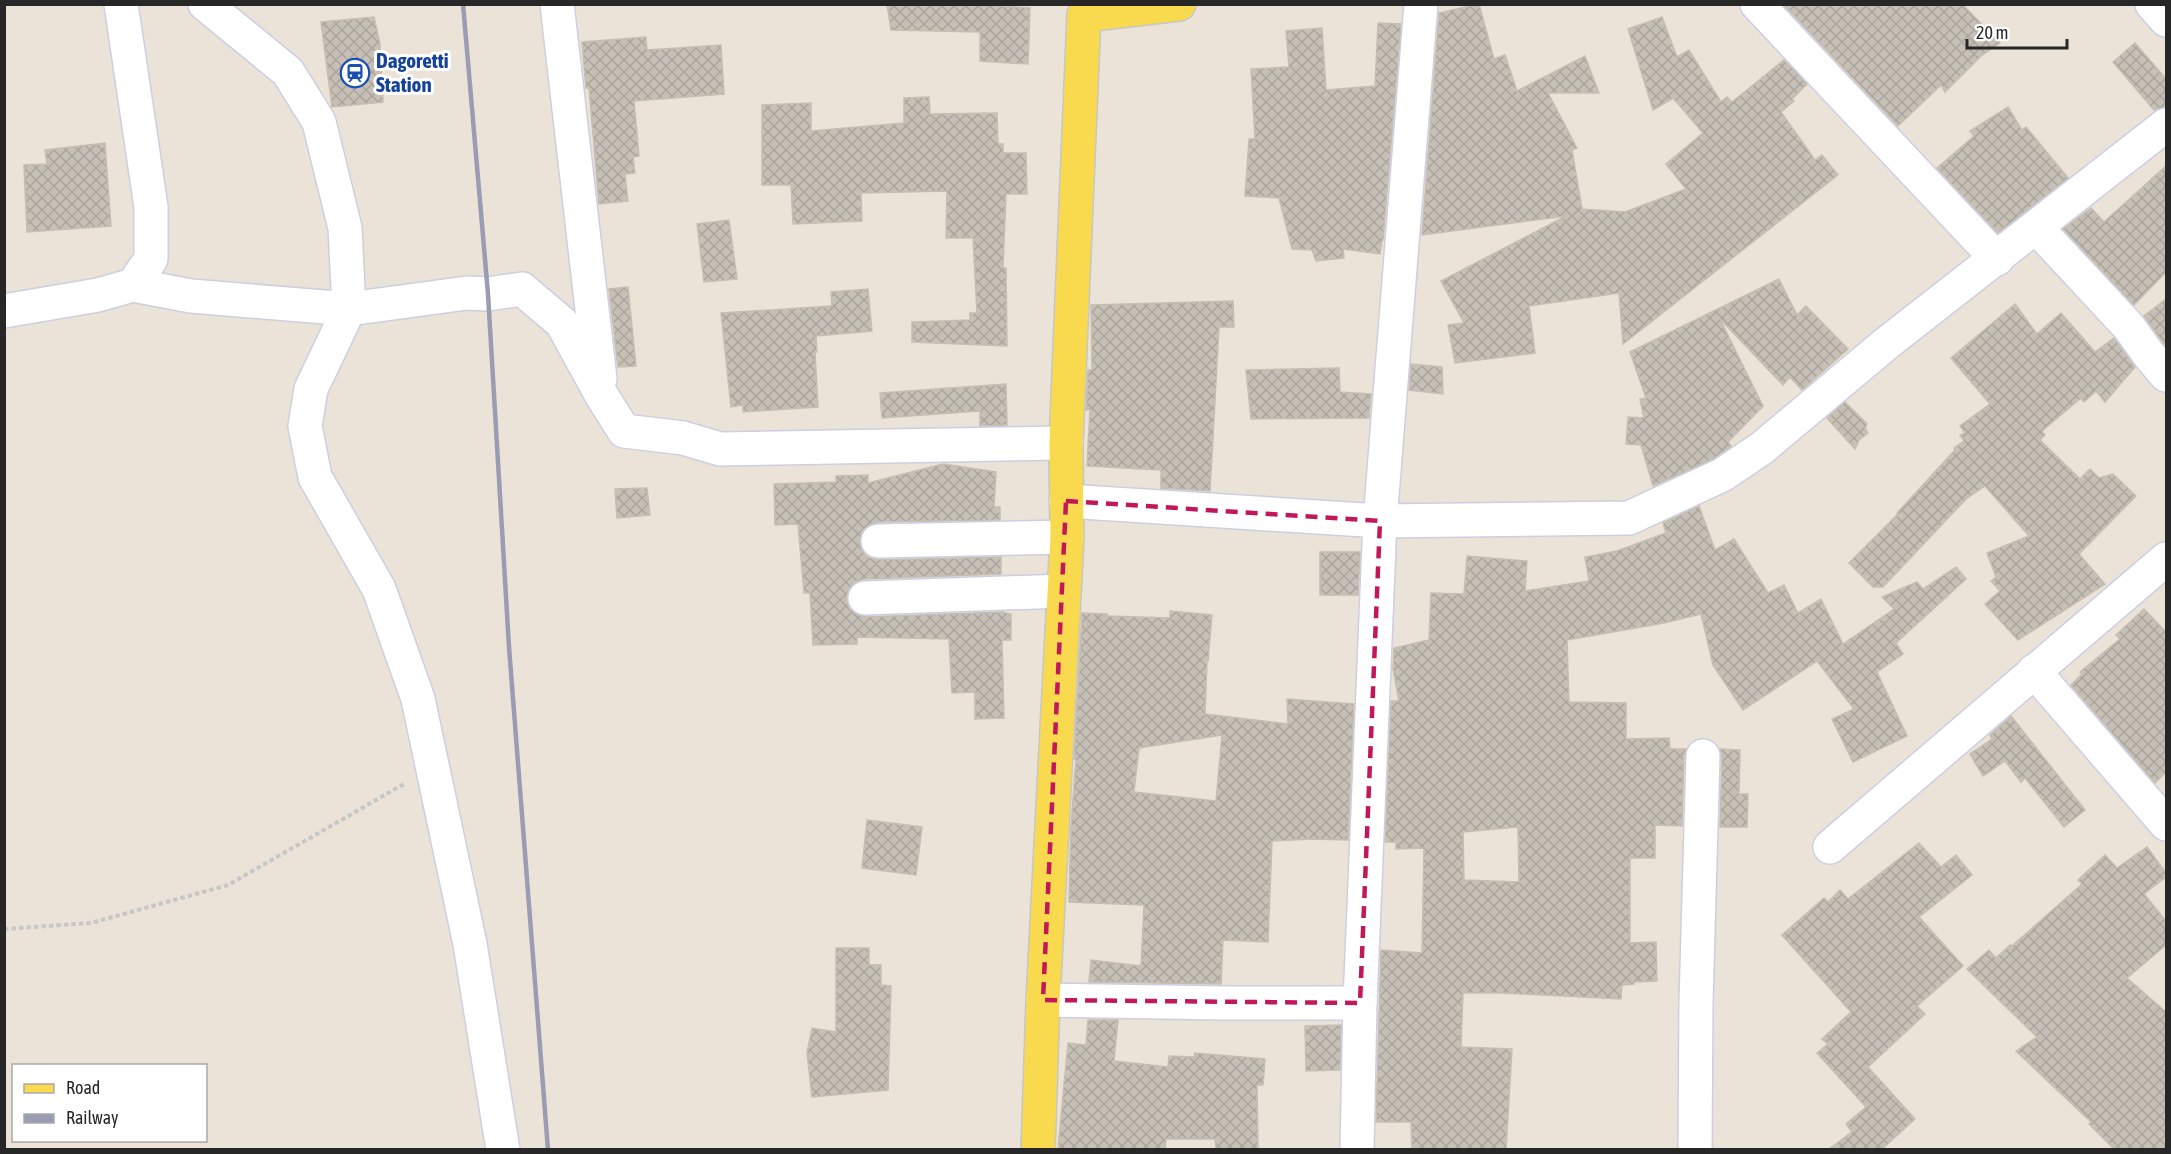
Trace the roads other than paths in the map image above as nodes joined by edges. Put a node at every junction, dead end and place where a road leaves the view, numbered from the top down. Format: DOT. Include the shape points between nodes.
graph roads {
  1 [pos="121,4"];
  2 [pos="205,4"];
  3 [pos="557,4"];
  4 [pos="1179,4"];
  5 [pos="1421,4"];
  6 [pos="1757,4"];
  7 [pos="2152,4"];
  8 [pos="1084,10"];
  9 [pos="2166,20"];
  10 [pos="2166,125"];
  11 [pos="2036,227"];
  12 [pos="1997,259"];
  13 [pos="133,285"];
  14 [pos="349,309"];
  15 [pos="4,311"];
  16 [pos="2166,375"];
  17 [pos="602,396"];
  18 [pos="1066,443"];
  19 [pos="1066,501"];
  20 [pos="1380,521"];
  21 [pos="1067,537"];
  22 [pos="878,541"];
  23 [pos="2166,559"];
  24 [pos="1063,591"];
  25 [pos="865,598"];
  26 [pos="2034,671"];
  27 [pos="1703,756"];
  28 [pos="2166,824"];
  29 [pos="1830,847"];
  30 [pos="1043,1000"];
  31 [pos="1360,1003"];
  32 [pos="502,1149"];
  33 [pos="1038,1149"];
  34 [pos="1357,1149"];
  35 [pos="1695,1149"];
  1 -- 13 [label="street" via="151,207 151,259"];
  2 -- 14 [label="street" via="288,72 319,122 345,228"];
  3 -- 17 [label="street"];
  4 -- 8 [label="main road"];
  5 -- 20 [label="street"];
  6 -- 12 [label="street"];
  7 -- 9 [label="street"];
  8 -- 18 [label="main road"];
  10 -- 11 [label="street"];
  11 -- 12 [label="street"];
  11 -- 16 [label="street" via="2129,327"];
  12 -- 20 [label="street" via="1887,343 1762,448 1722,475 1629,518"];
  13 -- 14 [label="street" via="191,296"];
  13 -- 15 [label="street"];
  14 -- 17 [label="street" via="522,289 562,323"];
  14 -- 32 [label="street" via="311,389 305,426 315,477 379,589 418,699 470,944"];
  17 -- 18 [label="street" via="624,431 683,438 720,449"];
  18 -- 19 [label="main road"];
  19 -- 20 [label="street"];
  19 -- 21 [label="main road"];
  20 -- 31 [label="street"];
  21 -- 22 [label="street"];
  21 -- 24 [label="main road"];
  23 -- 26 [label="street"];
  24 -- 25 [label="street"];
  24 -- 30 [label="main road"];
  26 -- 28 [label="street"];
  26 -- 29 [label="street"];
  27 -- 35 [label="street"];
  30 -- 31 [label="street"];
  30 -- 33 [label="main road"];
  31 -- 34 [label="street"];
}
